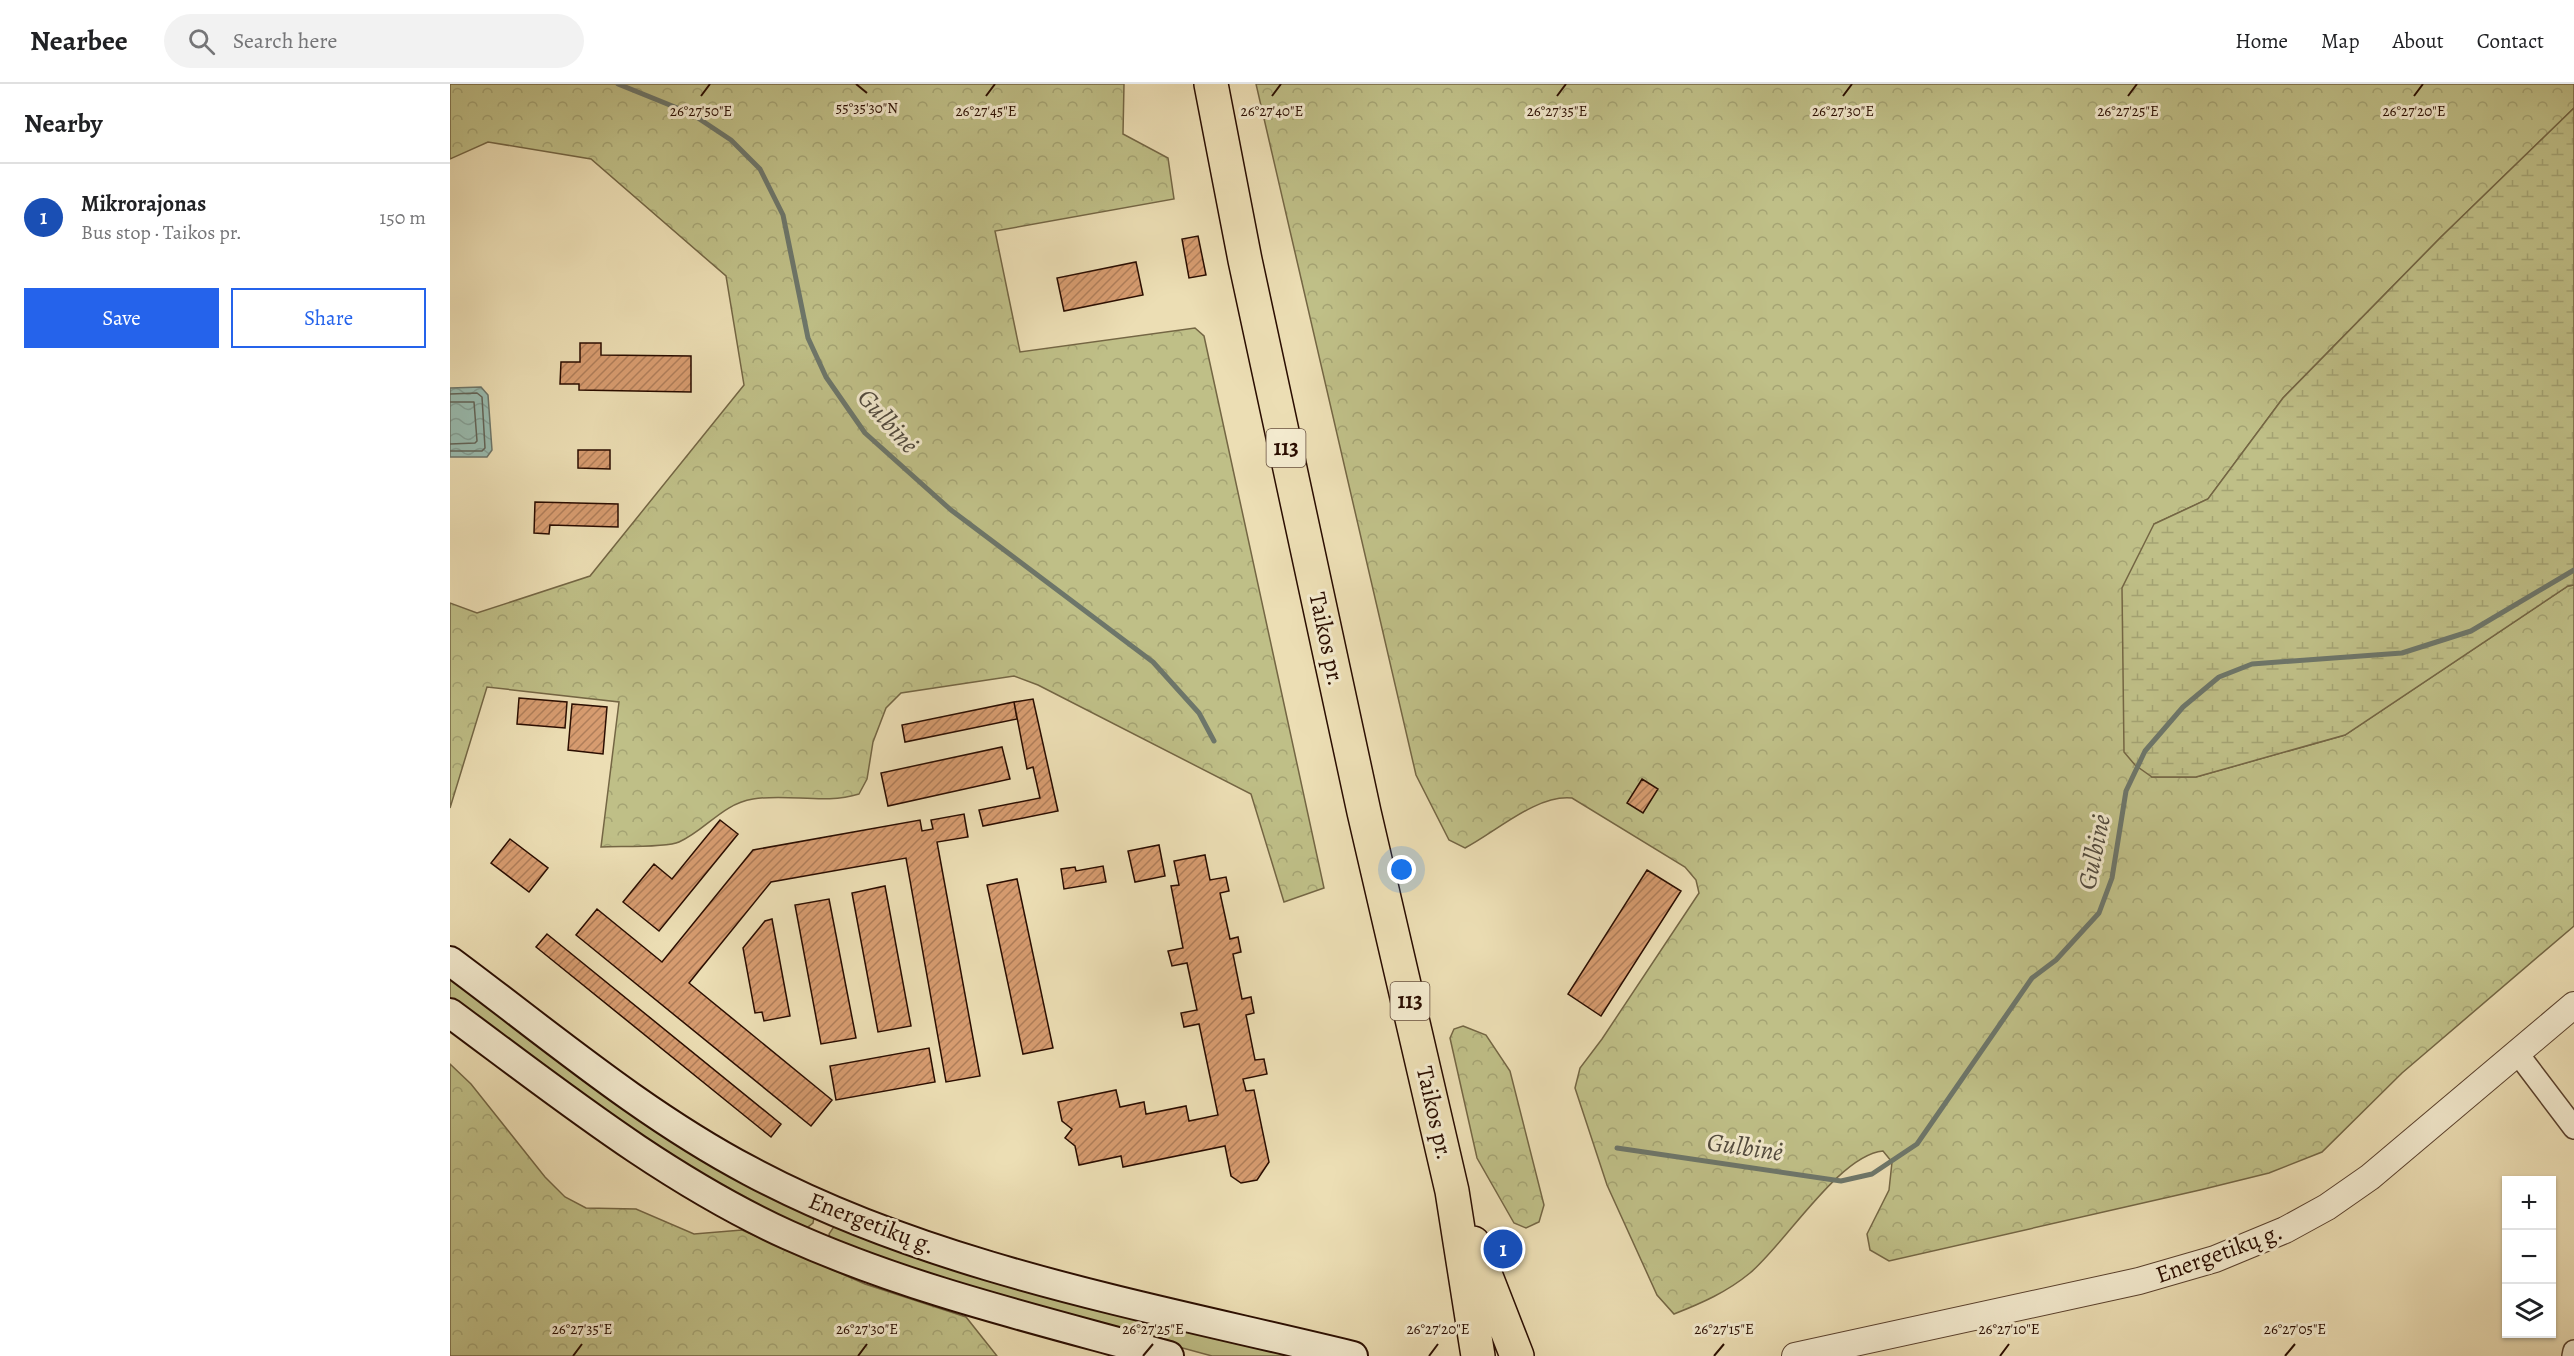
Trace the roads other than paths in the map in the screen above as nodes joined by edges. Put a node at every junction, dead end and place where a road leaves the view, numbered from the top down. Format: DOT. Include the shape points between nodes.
graph roads {
  1 [pos="1210,84"];
  2 [pos="450,961"];
  3 [pos="2574,1005"];
  4 [pos="450,1013"];
  5 [pos="2518,1054"];
  6 [pos="2574,1128"];
  7 [pos="1452,1191"];
  8 [pos="830,1210"];
  9 [pos="814,1246"];
  10 [pos="2574,1351"];
  11 [pos="1169,1356"];
  12 [pos="1353,1356"];
  13 [pos="1478,1356"];
  14 [pos="1517,1356"];
  15 [pos="1795,1356"];
  16 [pos="2572,1356"];
  1 -- 7 [label="main road, Taikos pr. / 113" via="1364,812"];
  2 -- 8 [label="main road, Energetikų g." via="637,1101 749,1171"];
  3 -- 5 [label="street, Energetikų g."];
  4 -- 9 [label="main road, Energetikų g." via="623,1140 740,1211"];
  5 -- 6 [label="street"];
  5 -- 15 [label="street, Energetikų g." via="2370,1177 2327,1207 2250,1245 2139,1281"];
  7 -- 13 [label="main road, Taikos pr. / 113"];
  7 -- 14 [label="main road, Taikos pr. / 113"];
  8 -- 9 [label="main road"];
  8 -- 12 [label="main road, Energetikų g." via="1015,1273"];
  9 -- 11 [label="main road, Energetikų g." via="937,1292"];
  10 -- 16 [label="street"];
}
